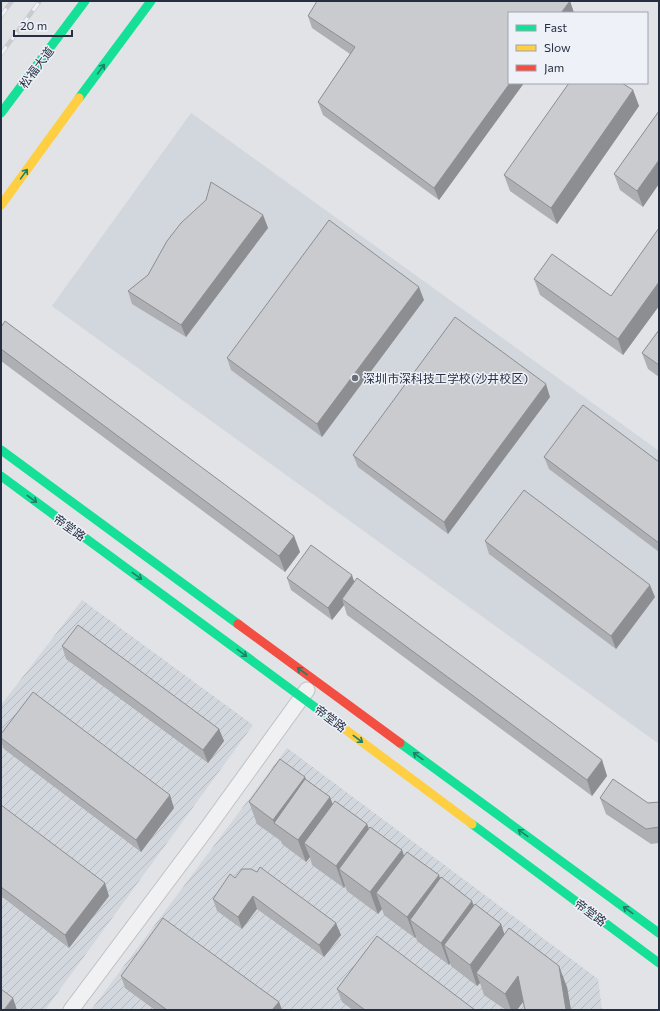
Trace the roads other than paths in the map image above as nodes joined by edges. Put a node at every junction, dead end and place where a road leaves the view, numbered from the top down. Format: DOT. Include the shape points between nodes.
graph roads {
  1 [pos="85,1"];
  2 [pos="151,1"];
  3 [pos="1,113"];
  4 [pos="1,205"];
  5 [pos="1,450"];
  6 [pos="1,476"];
  7 [pos="315,680"];
  8 [pos="302,697"];
  9 [pos="659,933"];
  10 [pos="659,963"];
  11 [pos="71,1010"];
  1 -- 3 [label="main road, 松福大道"];
  4 -- 2 [label="main road, one-way"];
  7 -- 5 [label="main road, 帝堂路, one-way"];
  6 -- 8 [label="main road, 帝堂路, one-way"];
  7 -- 8 [label="street"];
  9 -- 7 [label="main road, 帝堂路, one-way"];
  8 -- 10 [label="main road, 帝堂路, one-way"];
  8 -- 11 [label="street"];
}
